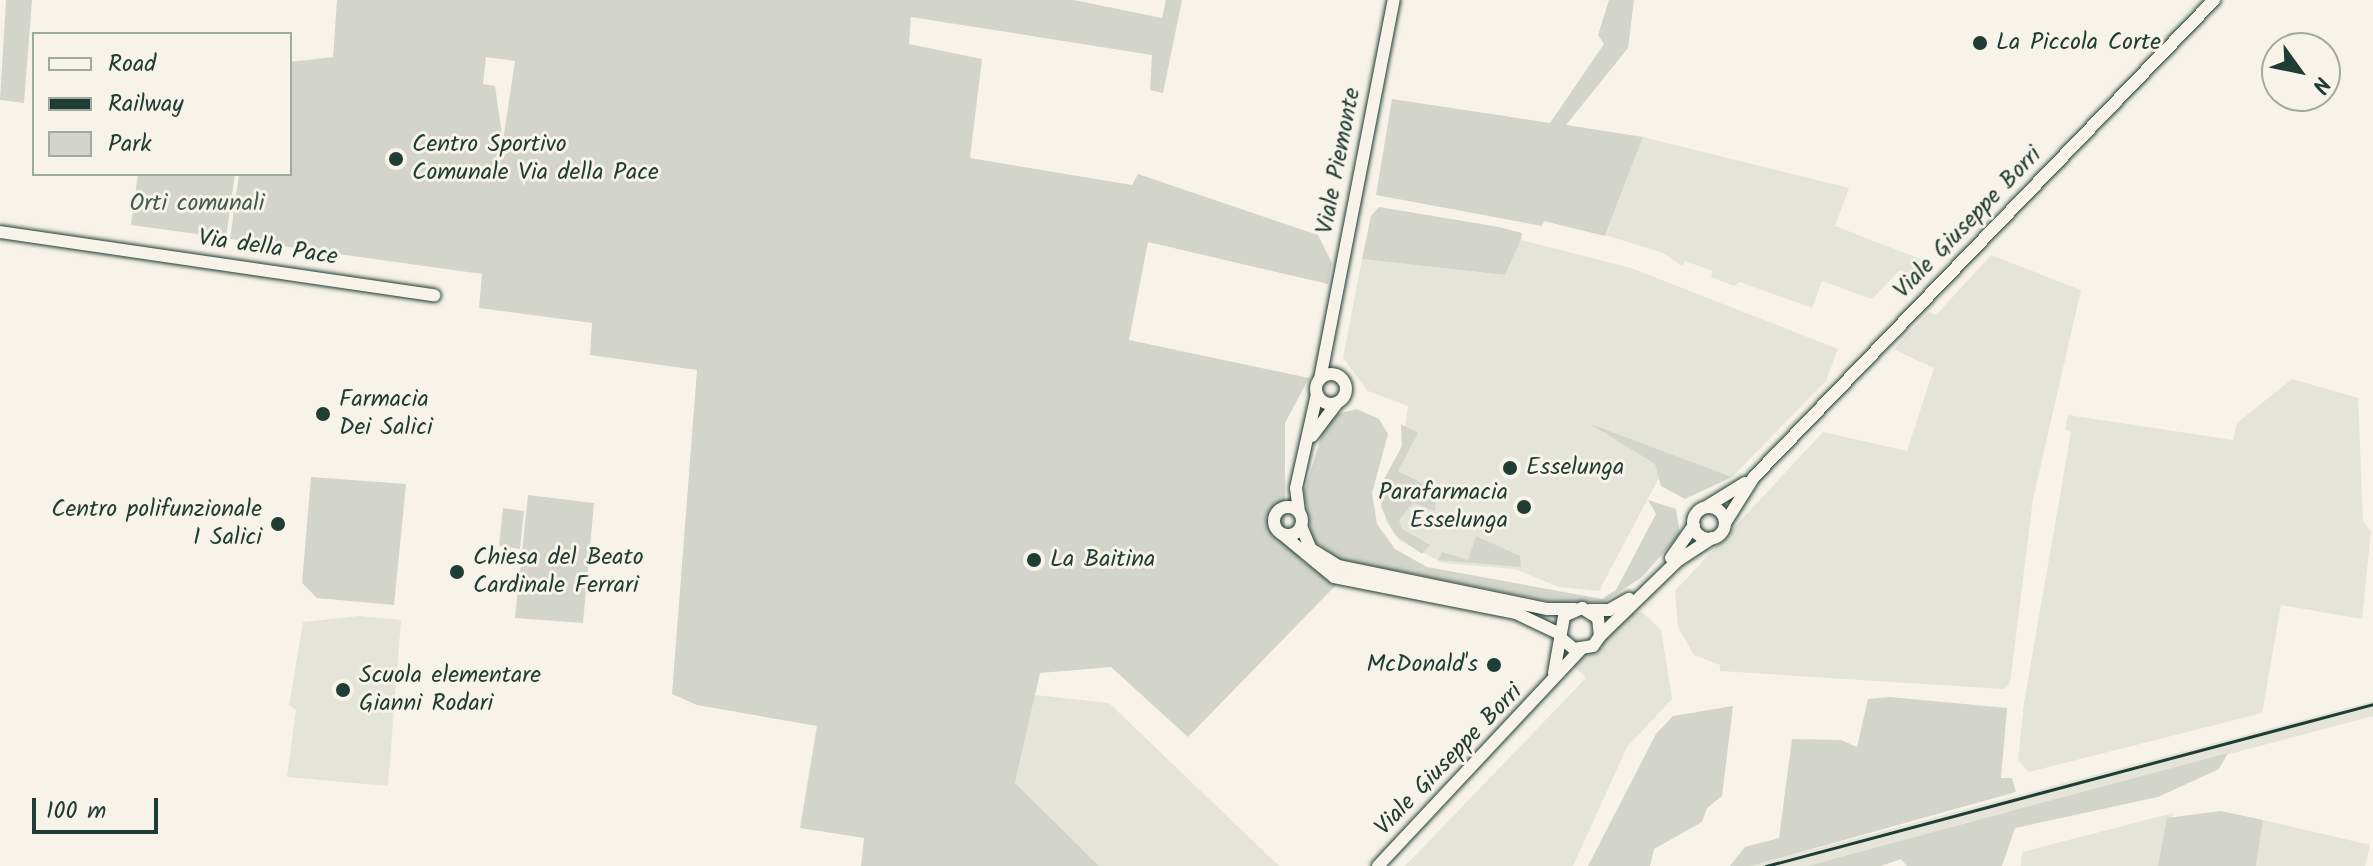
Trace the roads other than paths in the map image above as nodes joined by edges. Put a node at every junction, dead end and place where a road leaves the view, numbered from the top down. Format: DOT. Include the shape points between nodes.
graph roads {
  1 [pos="1394,0"];
  2 [pos="2214,0"];
  3 [pos="0,232"];
  4 [pos="434,295"];
  5 [pos="1328,331"];
  6 [pos="1340,377"];
  7 [pos="1320,379"];
  8 [pos="1317,394"];
  9 [pos="1337,403"];
  10 [pos="1305,449"];
  11 [pos="1754,477"];
  12 [pos="1296,488"];
  13 [pos="1706,508"];
  14 [pos="1282,509"];
  15 [pos="1299,512"];
  16 [pos="1725,523"];
  17 [pos="1694,525"];
  18 [pos="1301,526"];
  19 [pos="1282,534"];
  20 [pos="1712,538"];
  21 [pos="1575,609"];
  22 [pos="1589,610"];
  23 [pos="1560,636"];
  24 [pos="1600,636"];
  25 [pos="1580,650"];
  26 [pos="1551,682"];
  27 [pos="1378,866"];
  1 -- 5 [label="street, Viale Piemonte"];
  2 -- 11 [label="street, Viale Giuseppe Borri"];
  3 -- 4 [label="street, Via della Pace"];
  5 -- 6 [label="street, Viale Piemonte"];
  5 -- 7 [label="street, Viale Piemonte"];
  6 -- 7 [label="street"];
  6 -- 9 [label="street" via="1346,389"];
  7 -- 8 [label="street"];
  8 -- 9 [label="street" via="1325,403"];
  8 -- 10 [label="street"];
  9 -- 10 [label="street"];
  10 -- 12 [label="street"];
  11 -- 13 [label="street, Viale Giuseppe Borri"];
  11 -- 16 [label="street, Viale Giuseppe Borri"];
  12 -- 14 [label="street"];
  12 -- 15 [label="street"];
  13 -- 16 [label="street" via="1718,510"];
  13 -- 17 [label="street, Viale Giuseppe Borri"];
  14 -- 15 [label="street"];
  14 -- 19 [label="street" via="1274,522"];
  15 -- 18 [label="street"];
  16 -- 20 [label="street, Viale Giuseppe Borri"];
  17 -- 20 [label="street"];
  17 -- 22 [label="street, Viale Giuseppe Borri" via="1637,592 1613,609"];
  18 -- 19 [label="street"];
  18 -- 21 [label="street" via="1311,549 1338,566 1548,609"];
  19 -- 23 [label="street" via="1334,577 1516,613"];
  20 -- 24 [label="street, Viale Giuseppe Borri" via="1677,561"];
  21 -- 22 [label="street, Viale Giuseppe Borri"];
  21 -- 23 [label="street, Viale Giuseppe Borri" via="1564,616"];
  22 -- 24 [label="street" via="1601,623"];
  23 -- 25 [label="street"];
  23 -- 26 [label="street, Viale Giuseppe Borri"];
  24 -- 25 [label="street, Viale Giuseppe Borri"];
  25 -- 26 [label="street, Viale Giuseppe Borri"];
  26 -- 27 [label="street, Viale Giuseppe Borri"];
}
